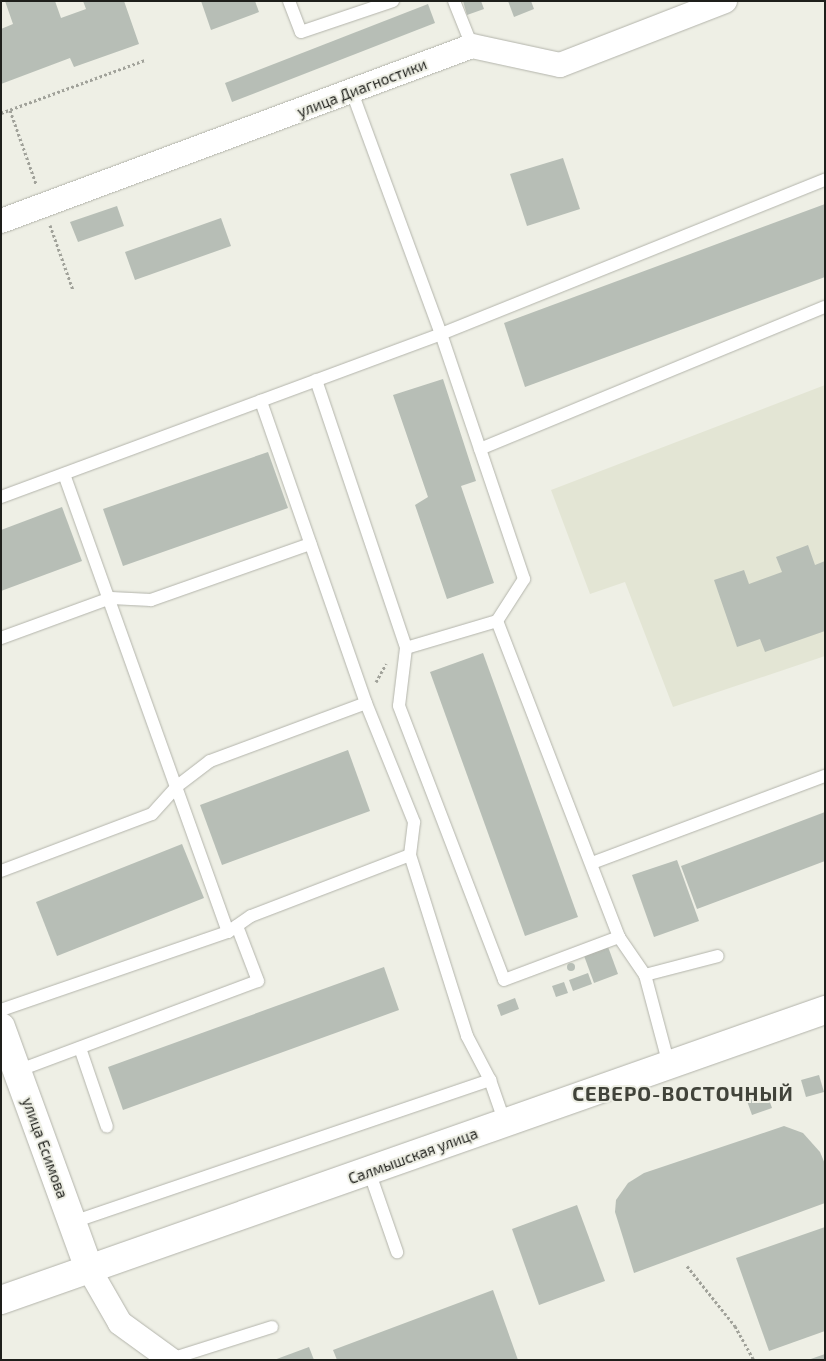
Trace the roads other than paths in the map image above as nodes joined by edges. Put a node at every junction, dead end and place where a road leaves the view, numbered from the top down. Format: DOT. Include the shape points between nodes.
graph roads {
  1 [pos="289,1"];
  2 [pos="392,1"];
  3 [pos="454,1"];
  4 [pos="725,1"];
  5 [pos="472,46"];
  6 [pos="352,92"];
  7 [pos="825,180"];
  8 [pos="1,221"];
  9 [pos="825,307"];
  10 [pos="441,334"];
  11 [pos="316,380"];
  12 [pos="261,400"];
  13 [pos="480,449"];
  14 [pos="64,474"];
  15 [pos="1,497"];
  16 [pos="310,544"];
  17 [pos="111,598"];
  18 [pos="497,621"];
  19 [pos="1,638"];
  20 [pos="406,648"];
  21 [pos="366,703"];
  22 [pos="825,776"];
  23 [pos="176,787"];
  24 [pos="410,854"];
  25 [pos="592,863"];
  26 [pos="1,871"];
  27 [pos="233,929"];
  28 [pos="620,937"];
  29 [pos="718,956"];
  30 [pos="645,975"];
  31 [pos="1,1010"];
  32 [pos="825,1010"];
  33 [pos="1,1027"];
  34 [pos="80,1048"];
  35 [pos="669,1066"];
  36 [pos="17,1071"];
  37 [pos="490,1080"];
  38 [pos="505,1123"];
  39 [pos="107,1128"];
  40 [pos="370,1172"];
  41 [pos="73,1222"];
  42 [pos="397,1252"];
  43 [pos="90,1269"];
  44 [pos="1,1300"];
  45 [pos="272,1327"];
  46 [pos="171,1360"];
  1 -- 2 [label="lane" via="301,32"];
  3 -- 5 [label="lane"];
  4 -- 5 [label="street" via="560,65"];
  5 -- 6 [label="street, улица Диагностики"];
  6 -- 8 [label="street, улица Диагностики"];
  6 -- 10 [label="lane"];
  7 -- 10 [label="lane"];
  9 -- 13 [label="lane"];
  10 -- 11 [label="lane"];
  10 -- 13 [label="lane"];
  11 -- 12 [label="lane"];
  11 -- 20 [label="lane"];
  12 -- 14 [label="lane"];
  12 -- 16 [label="lane"];
  13 -- 18 [label="lane" via="524,578"];
  14 -- 15 [label="lane"];
  14 -- 17 [label="lane"];
  16 -- 17 [label="lane" via="151,600"];
  16 -- 21 [label="lane"];
  17 -- 19 [label="lane"];
  17 -- 23 [label="lane"];
  18 -- 20 [label="lane"];
  18 -- 25 [label="lane"];
  20 -- 28 [label="lane" via="399,706 504,980"];
  21 -- 23 [label="lane" via="210,760"];
  21 -- 24 [label="lane" via="414,822"];
  22 -- 25 [label="lane"];
  23 -- 26 [label="lane" via="152,814"];
  23 -- 27 [label="lane"];
  24 -- 27 [label="lane" via="251,916"];
  24 -- 37 [label="lane" via="467,1036"];
  25 -- 28 [label="lane"];
  27 -- 31 [label="lane"];
  27 -- 34 [label="lane" via="258,981"];
  28 -- 30 [label="lane"];
  29 -- 30 [label="lane"];
  30 -- 35 [label="lane"];
  32 -- 35 [label="main road, Салмышская улица"];
  33 -- 36 [label="main road, улица Есимова"];
  34 -- 36 [label="lane"];
  34 -- 39 [label="lane"];
  35 -- 38 [label="main road, Салмышская улица"];
  36 -- 41 [label="main road, улица Есимова"];
  37 -- 38 [label="lane"];
  37 -- 41 [label="lane"];
  38 -- 40 [label="main road, Салмышская улица"];
  40 -- 42 [label="lane"];
  40 -- 43 [label="main road, Салмышская улица"];
  41 -- 43 [label="main road, улица Есимова"];
  43 -- 44 [label="main road, Салмышская улица"];
  43 -- 46 [label="street" via="120,1323"];
  45 -- 46 [label="lane"];
}
